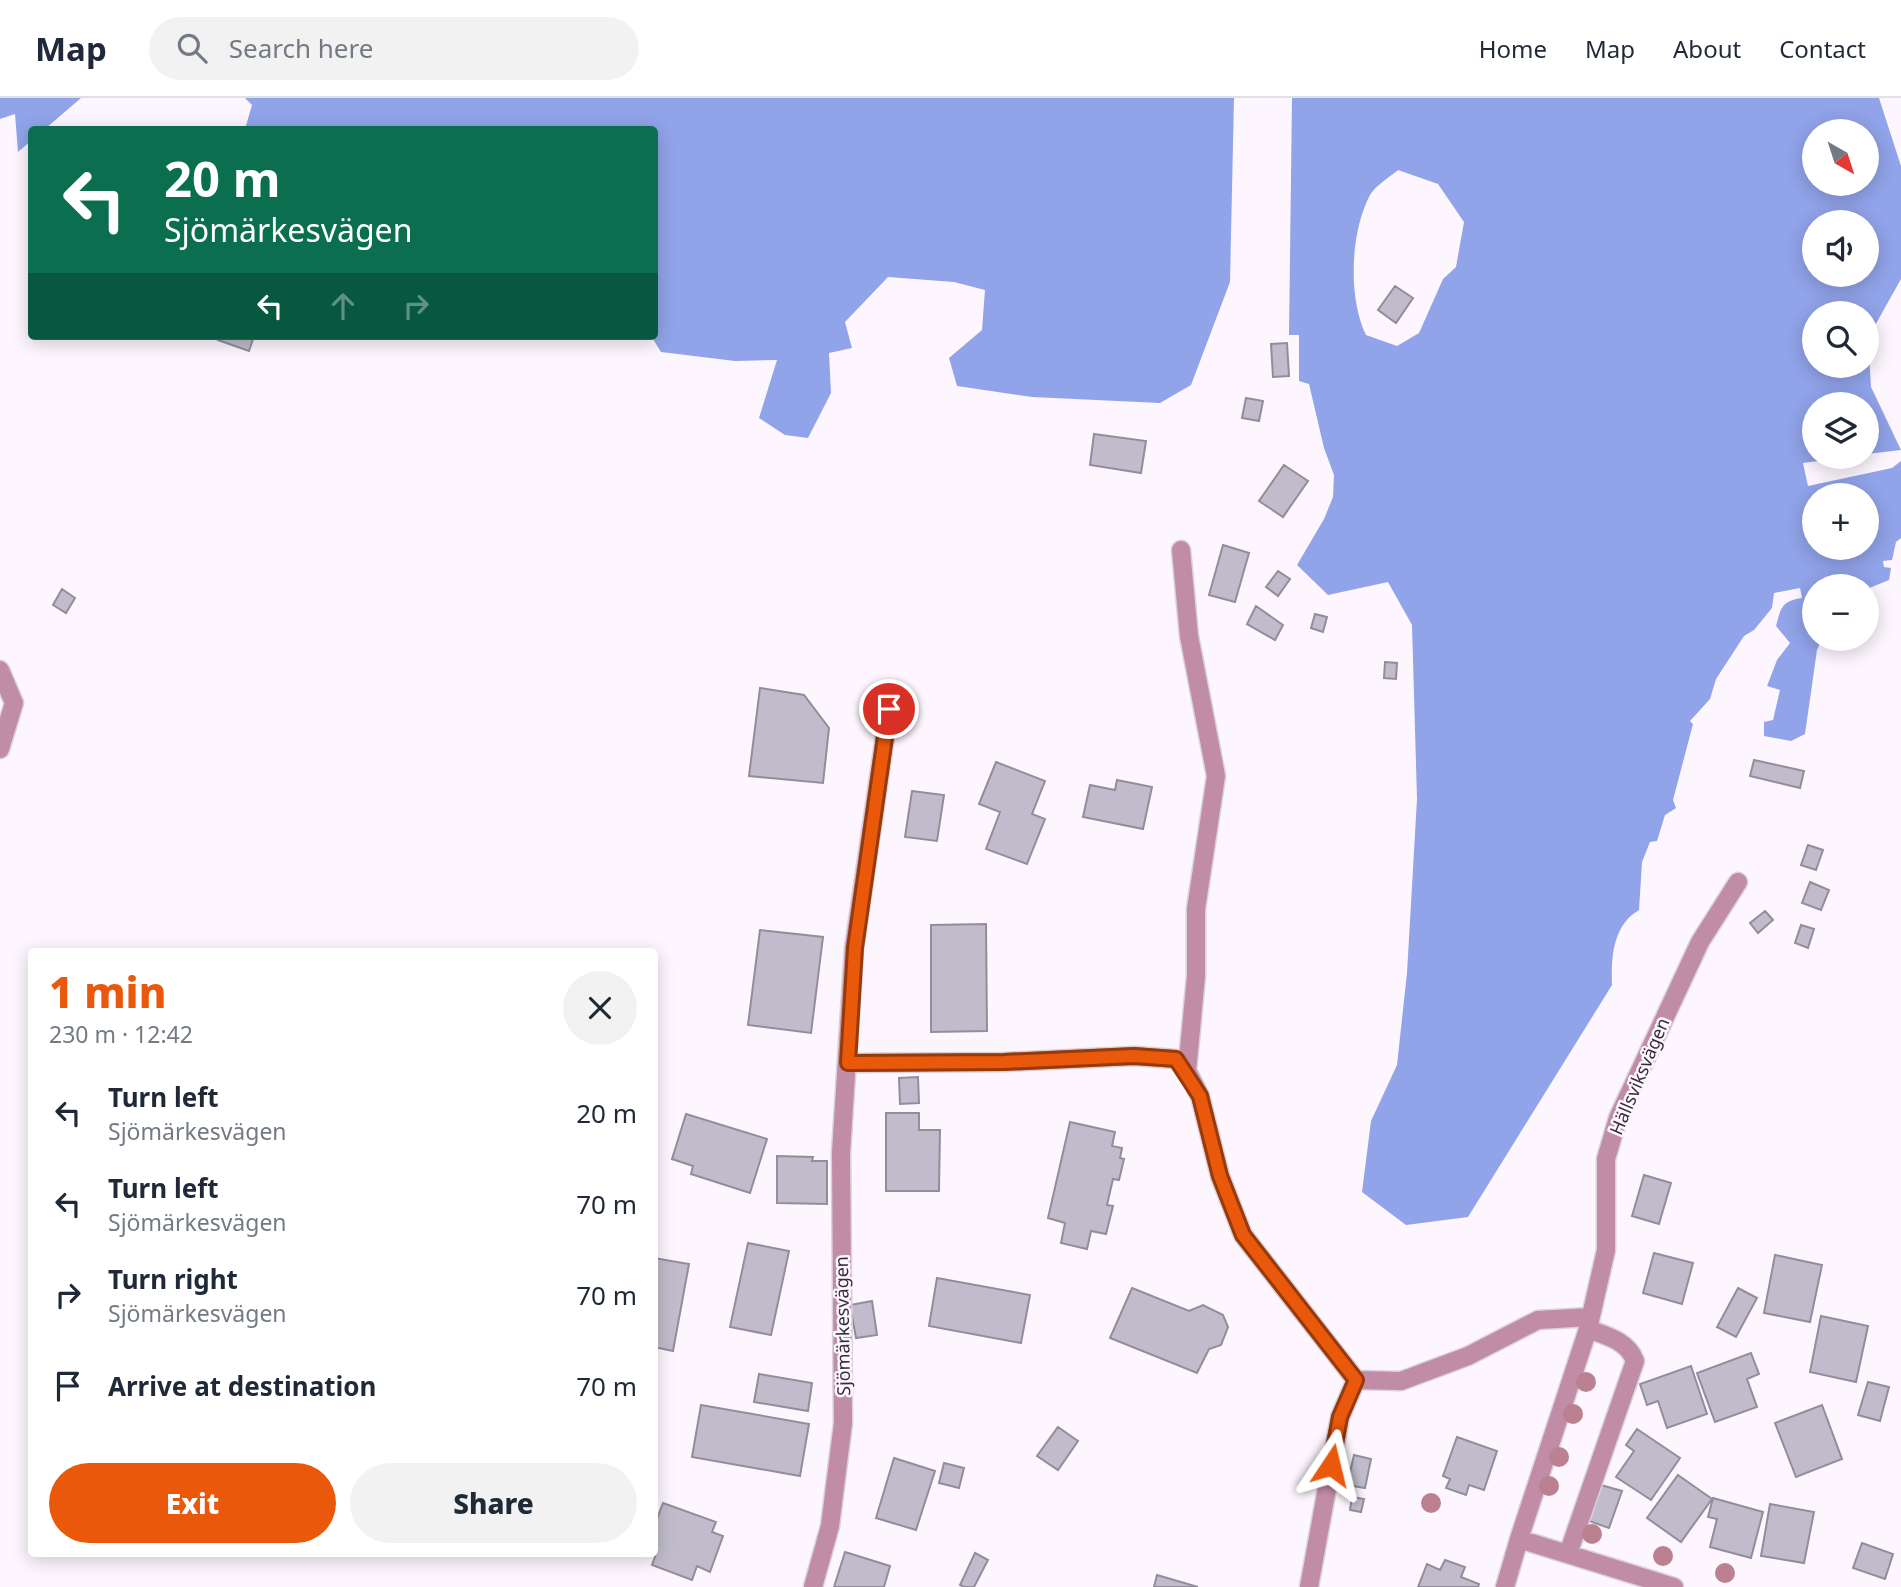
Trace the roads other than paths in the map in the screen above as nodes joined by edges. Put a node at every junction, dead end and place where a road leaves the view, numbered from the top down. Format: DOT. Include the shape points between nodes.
graph roads {
  1 [pos="1181,550"];
  2 [pos="0,670"];
  3 [pos="889,709"];
  4 [pos="0,749"];
  5 [pos="1738,882"];
  6 [pos="848,1063"];
  7 [pos="1187,1071"];
  8 [pos="1589,1323"];
  9 [pos="1356,1380"];
  10 [pos="1519,1539"];
  11 [pos="1568,1554"];
  12 [pos="813,1587"];
  13 [pos="1309,1587"];
  14 [pos="1506,1587"];
  15 [pos="1674,1587"];
  1 -- 7 [label="street" via="1189,636 1216,776 1196,909 1196,976"];
  2 -- 4 [label="street" via="14,703"];
  3 -- 6 [label="street, Sjömärkesvägen" via="855,948"];
  5 -- 8 [label="street, Hällsviksvägen" via="1699,942 1618,1118 1606,1159 1606,1250"];
  6 -- 7 [label="street" via="1161,1056 1176,1059"];
  6 -- 12 [label="street, Sjömärkesvägen" via="841,1153 843,1423 830,1526"];
  7 -- 9 [label="street" via="1200,1096 1220,1176 1243,1235"];
  8 -- 9 [label="street" via="1538,1320 1468,1356 1401,1381"];
  8 -- 10 [label="street, Hällsviksvägen"];
  8 -- 11 [label="street" via="1631,1350 1635,1361"];
  9 -- 13 [label="street" via="1340,1417"];
  10 -- 11 [label="street"];
  10 -- 14 [label="street, Hällsviksvägen"];
  11 -- 15 [label="street"];
}
